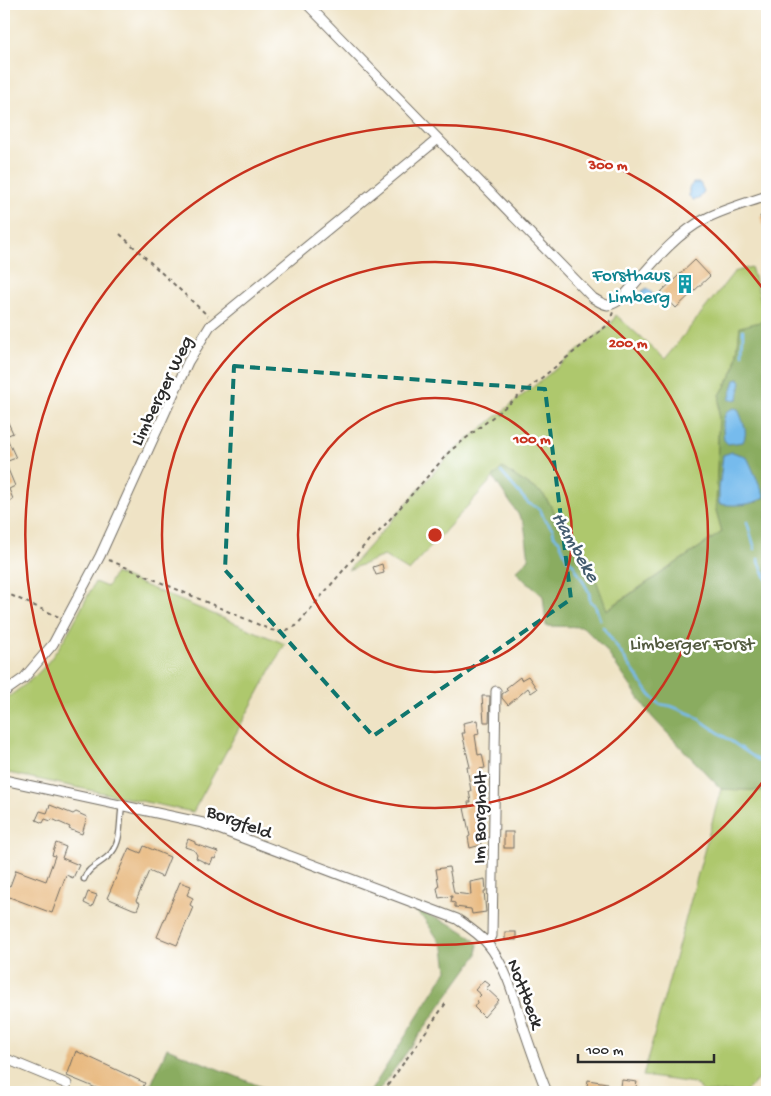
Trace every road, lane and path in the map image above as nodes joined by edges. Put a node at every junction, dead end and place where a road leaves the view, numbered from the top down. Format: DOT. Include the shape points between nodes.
graph roads {
  1 [pos="307,4"];
  2 [pos="438,139"];
  3 [pos="767,196"];
  4 [pos="120,234"];
  5 [pos="612,305"];
  6 [pos="215,322"];
  7 [pos="100,556"];
  8 [pos="4,592"];
  9 [pos="66,620"];
  10 [pos="496,691"];
  11 [pos="4,692"];
  12 [pos="4,780"];
  13 [pos="122,805"];
  14 [pos="84,879"];
  15 [pos="457,919"];
  16 [pos="487,943"];
  17 [pos="446,1003"];
  18 [pos="4,1058"];
  19 [pos="66,1084"];
  20 [pos="383,1092"];
  21 [pos="547,1092"];
  1 -- 2 [label="street"];
  2 -- 5 [label="street" via="593,298 604,305"];
  2 -- 6 [label="street, Limberger Weg"];
  3 -- 5 [label="street" via="706,218 691,228"];
  4 -- 6 [label="path"];
  5 -- 7 [label="path" via="614,315 609,324 450,451 296,626 282,632 272,630"];
  6 -- 7 [label="street, Limberger Weg" via="188,362"];
  7 -- 9 [label="street, Limberger Weg"];
  8 -- 9 [label="path"];
  9 -- 11 [label="street, Limberger Weg" via="39,662"];
  10 -- 16 [label="street, Im Borgholt" via="492,936"];
  12 -- 13 [label="street, Borgfeld"];
  13 -- 14 [label="lane" via="120,831 114,849 86,873"];
  13 -- 15 [label="street, Borgfeld" via="203,823"];
  15 -- 16 [label="street, Nottbeck"];
  16 -- 21 [label="street, Nottbeck" via="502,966"];
  17 -- 20 [label="path"];
  18 -- 19 [label="street"];
}
